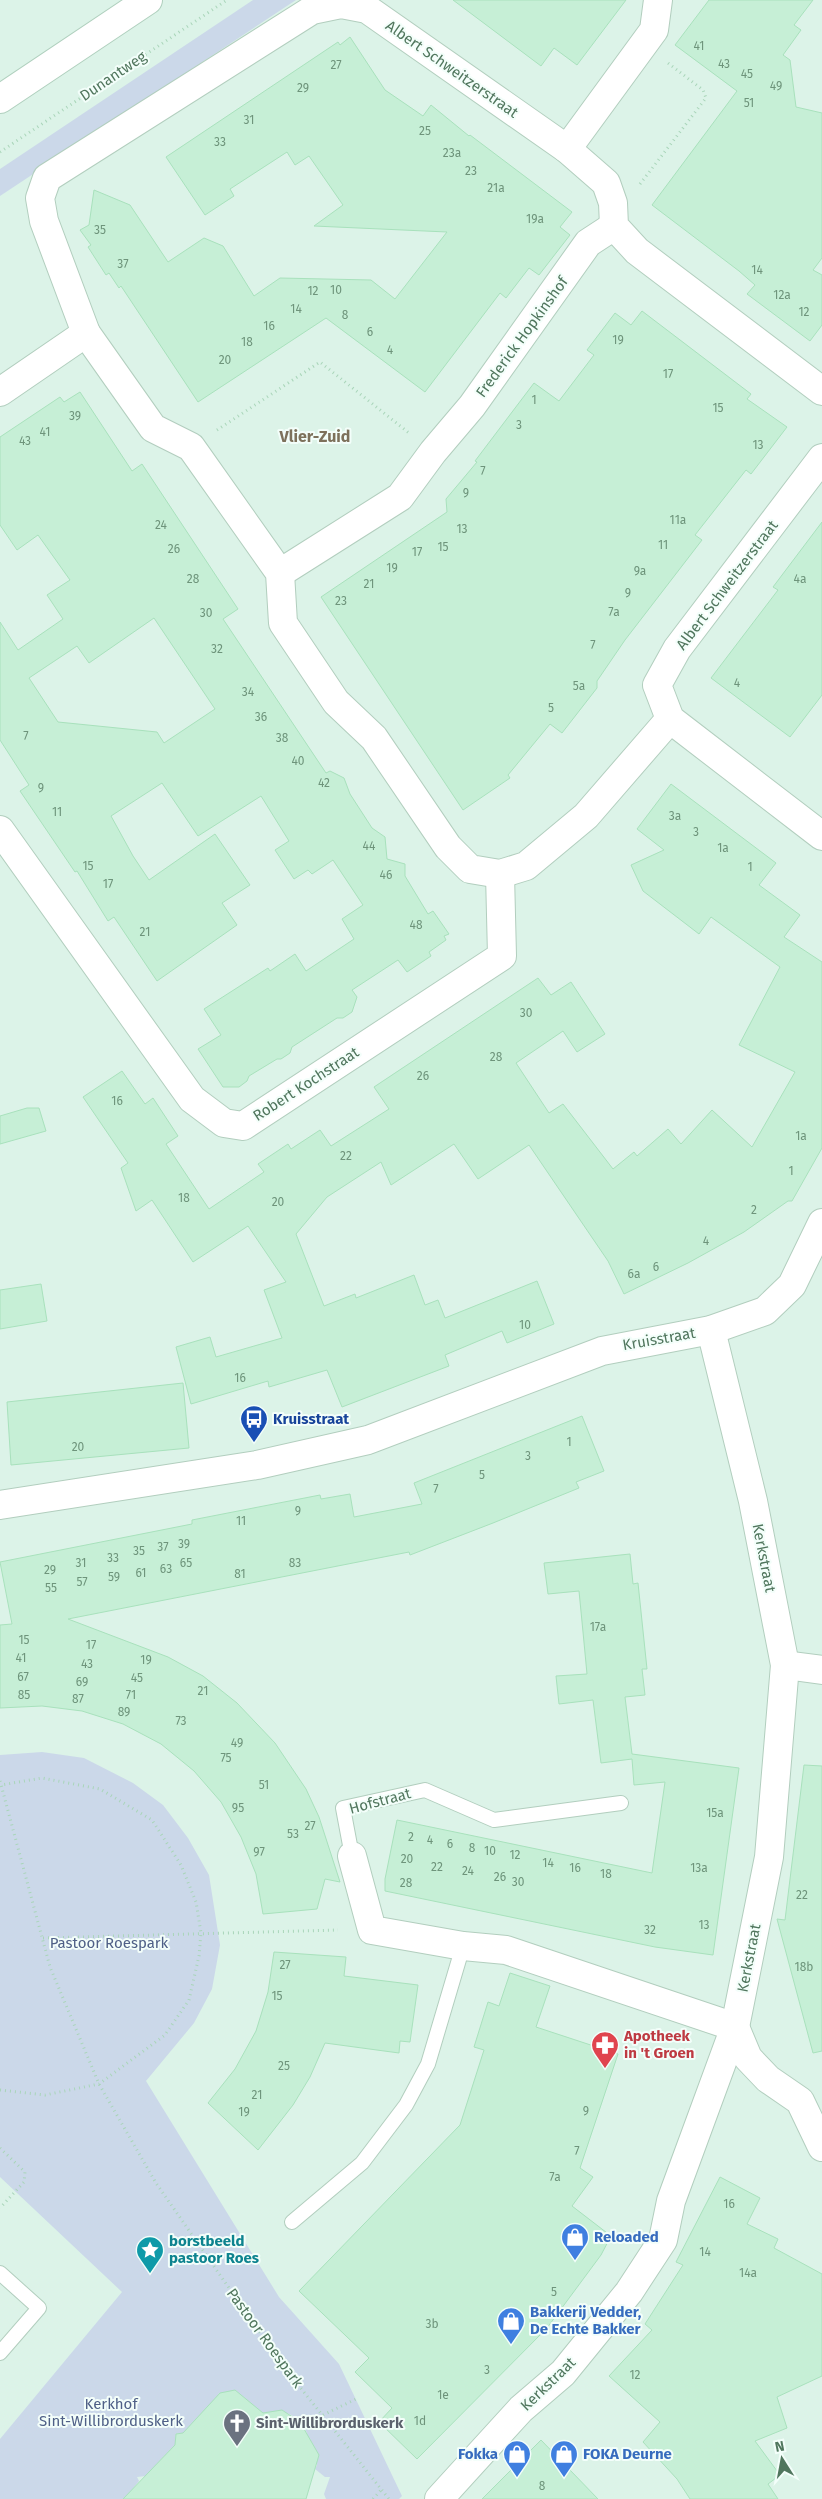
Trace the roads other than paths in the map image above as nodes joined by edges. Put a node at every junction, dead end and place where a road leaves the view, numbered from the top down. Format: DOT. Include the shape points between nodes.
graph roads {
  1 [pos="148,0"];
  2 [pos="658,0"];
  3 [pos="0,99"];
  4 [pos="567,149"];
  5 [pos="613,215"];
  6 [pos="86,333"];
  7 [pos="822,391"];
  8 [pos="0,392"];
  9 [pos="822,458"];
  10 [pos="280,573"];
  11 [pos="670,719"];
  12 [pos="0,830"];
  13 [pos="822,836"];
  14 [pos="500,874"];
  15 [pos="822,1223"];
  16 [pos="711,1330"];
  17 [pos="0,1505"];
  18 [pos="785,1665"];
  19 [pos="822,1670"];
  20 [pos="621,1803"];
  21 [pos="352,1856"];
  22 [pos="463,1946"];
  23 [pos="735,2027"];
  24 [pos="822,2147"];
  25 [pos="292,2222"];
  26 [pos="0,2273"];
  27 [pos="0,2353"];
  28 [pos="439,2499"];
  1 -- 3 [label="street"];
  2 -- 4 [label="street" via="654,30"];
  4 -- 5 [label="street, Albert Schweitzerstraat" via="606,183"];
  4 -- 6 [label="street, Albert Schweitzerstraat" via="366,9 341,4 312,10 48,178 40,198 44,221"];
  5 -- 7 [label="street, Albert Schweitzerstraat" via="637,251"];
  5 -- 10 [label="street, Frederick Hopkinshof" via="588,243 472,406 400,497"];
  6 -- 8 [label="street"];
  6 -- 10 [label="street" via="153,428 191,447"];
  9 -- 11 [label="street, Albert Schweitzerstraat" via="677,650 657,685"];
  10 -- 14 [label="street" via="283,623 336,702 374,738 448,847 470,869"];
  11 -- 13 [label="street"];
  11 -- 14 [label="street" via="586,816 526,866"];
  12 -- 14 [label="street, Robert Kochstraat" via="192,1099 224,1124 243,1126 502,956"];
  15 -- 16 [label="street, Kruisstraat" via="792,1285 765,1312"];
  16 -- 17 [label="street, Kruisstraat" via="602,1351 368,1440 257,1465"];
  16 -- 18 [label="street, Kerkstraat" via="753,1501"];
  18 -- 19 [label="street"];
  18 -- 23 [label="street, Kerkstraat" via="769,1857"];
  20 -- 21 [label="lane, Hofstraat" via="494,1820 425,1790 343,1808"];
  21 -- 22 [label="street, Hofstraat" via="372,1930"];
  22 -- 23 [label="street" via="506,1950"];
  22 -- 25 [label="lane" via="428,2064 406,2105 362,2163"];
  23 -- 24 [label="street" via="748,2058 768,2079 800,2101"];
  23 -- 28 [label="street, Kerkstraat" via="671,2201 664,2240 629,2292 563,2373 522,2409"];
  26 -- 27 [label="lane" via="38,2308"];
}
